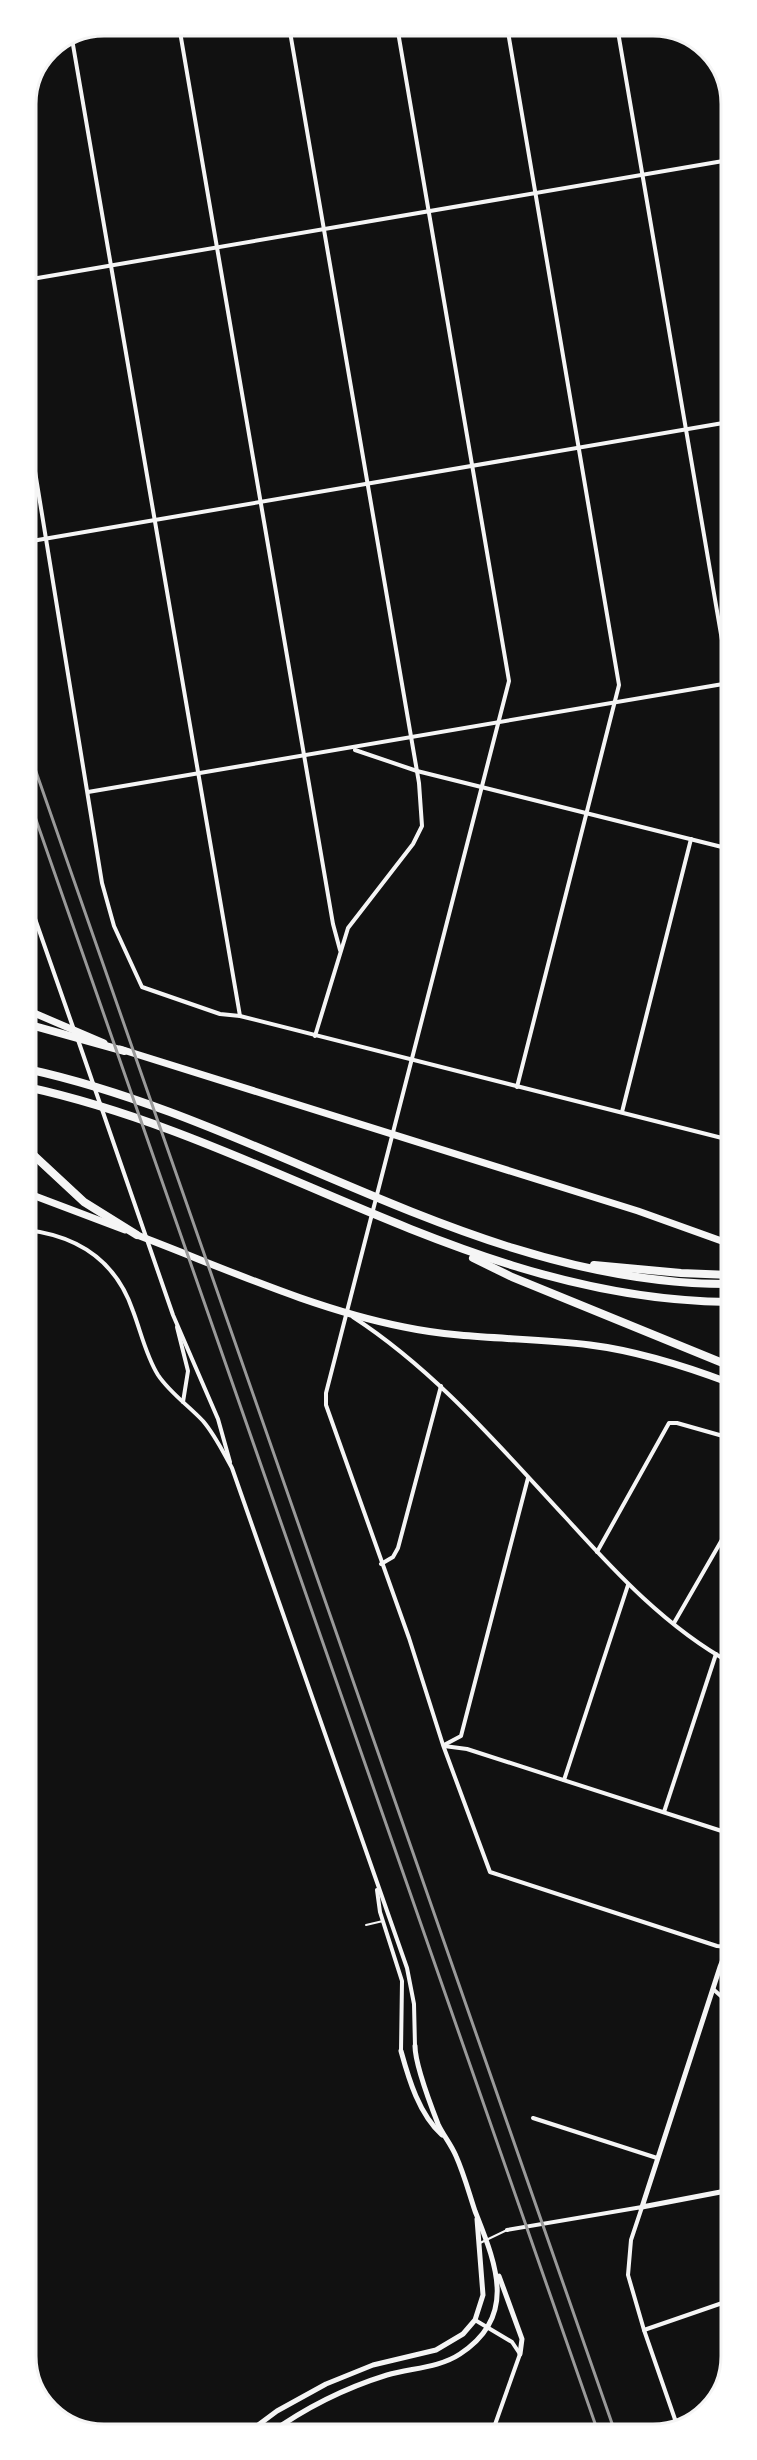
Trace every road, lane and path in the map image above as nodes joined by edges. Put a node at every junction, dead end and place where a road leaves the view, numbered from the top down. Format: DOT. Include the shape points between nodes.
graph roads {
  1 [pos="181,36"];
  2 [pos="291,36"];
  3 [pos="400,36"];
  4 [pos="509,36"];
  5 [pos="619,36"];
  6 [pos="73,44"];
  7 [pos="721,161"];
  8 [pos="643,175"];
  9 [pos="536,193"];
  10 [pos="429,211"];
  11 [pos="323,229"];
  12 [pos="217,247"];
  13 [pos="110,266"];
  14 [pos="36,278"];
  15 [pos="721,423"];
  16 [pos="686,429"];
  17 [pos="579,447"];
  18 [pos="472,465"];
  19 [pos="36,475"];
  20 [pos="366,484"];
  21 [pos="261,502"];
  22 [pos="154,520"];
  23 [pos="47,539"];
  24 [pos="36,541"];
  25 [pos="721,636"];
  26 [pos="721,684"];
  27 [pos="614,702"];
  28 [pos="498,722"];
  29 [pos="411,738"];
  30 [pos="352,748"];
  31 [pos="303,755"];
  32 [pos="417,771"];
  33 [pos="197,774"];
  34 [pos="482,787"];
  35 [pos="88,792"];
  36 [pos="586,812"];
  37 [pos="691,839"];
  38 [pos="721,847"];
  39 [pos="36,921"];
  40 [pos="340,950"];
  41 [pos="36,1014"];
  42 [pos="240,1016"];
  43 [pos="36,1027"];
  44 [pos="315,1036"];
  45 [pos="124,1051"];
  46 [pos="412,1060"];
  47 [pos="36,1069"];
  48 [pos="517,1087"];
  49 [pos="36,1089"];
  50 [pos="622,1112"];
  51 [pos="721,1137"];
  52 [pos="36,1157"];
  53 [pos="36,1196"];
  54 [pos="36,1232"];
  55 [pos="137,1235"];
  56 [pos="436,1240"];
  57 [pos="721,1240"];
  58 [pos="571,1264"];
  59 [pos="721,1275"];
  60 [pos="721,1283"];
  61 [pos="721,1301"];
  62 [pos="347,1313"];
  63 [pos="173,1315"];
  64 [pos="721,1362"];
  65 [pos="721,1380"];
  66 [pos="441,1385"];
  67 [pos="183,1402"];
  68 [pos="721,1435"];
  69 [pos="232,1468"];
  70 [pos="529,1478"];
  71 [pos="721,1540"];
  72 [pos="597,1552"];
  73 [pos="381,1564"];
  74 [pos="628,1585"];
  75 [pos="674,1623"];
  76 [pos="716,1654"];
  77 [pos="721,1657"];
  78 [pos="443,1745"];
  79 [pos="564,1780"];
  80 [pos="663,1812"];
  81 [pos="721,1831"];
  82 [pos="376,1886"];
  83 [pos="383,1922"];
  84 [pos="366,1925"];
  85 [pos="721,1946"];
  86 [pos="721,1967"];
  87 [pos="712,1989"];
  88 [pos="721,1997"];
  89 [pos="415,2046"];
  90 [pos="401,2051"];
  91 [pos="533,2118"];
  92 [pos="445,2138"];
  93 [pos="657,2158"];
  94 [pos="721,2192"];
  95 [pos="642,2207"];
  96 [pos="477,2214"];
  97 [pos="507,2230"];
  98 [pos="488,2241"];
  99 [pos="478,2243"];
  100 [pos="497,2272"];
  101 [pos="721,2303"];
  102 [pos="475,2320"];
  103 [pos="487,2327"];
  104 [pos="644,2330"];
  105 [pos="520,2354"];
  106 [pos="675,2420"];
  107 [pos="260,2424"];
  108 [pos="284,2424"];
  109 [pos="495,2424"];
  1 -- 12 [label="street"];
  2 -- 11 [label="street"];
  3 -- 10 [label="street"];
  4 -- 9 [label="street"];
  5 -- 8 [label="street"];
  6 -- 13 [label="street"];
  7 -- 8 [label="street"];
  8 -- 9 [label="street"];
  8 -- 16 [label="street"];
  9 -- 10 [label="street"];
  9 -- 17 [label="street"];
  10 -- 11 [label="street"];
  10 -- 18 [label="street"];
  11 -- 12 [label="street"];
  11 -- 20 [label="street"];
  12 -- 13 [label="street"];
  12 -- 21 [label="street"];
  13 -- 14 [label="street"];
  13 -- 22 [label="street"];
  15 -- 16 [label="street"];
  16 -- 17 [label="street"];
  16 -- 25 [label="street"];
  17 -- 18 [label="street"];
  17 -- 27 [label="street" via="619,685"];
  18 -- 20 [label="street"];
  18 -- 28 [label="street" via="509,681"];
  19 -- 23 [label="street"];
  20 -- 21 [label="street"];
  20 -- 29 [label="street"];
  21 -- 22 [label="street"];
  21 -- 31 [label="street"];
  22 -- 23 [label="street"];
  22 -- 33 [label="street"];
  23 -- 24 [label="street"];
  23 -- 35 [label="street"];
  26 -- 27 [label="street"];
  27 -- 28 [label="street"];
  27 -- 36 [label="street"];
  28 -- 29 [label="street"];
  28 -- 34 [label="street"];
  29 -- 30 [label="street"];
  29 -- 32 [label="street"];
  30 -- 31 [label="street"];
  30 -- 32 [label="street"];
  31 -- 33 [label="street"];
  31 -- 40 [label="street"];
  32 -- 34 [label="street"];
  32 -- 40 [label="street" via="422,826 413,844 348,928"];
  33 -- 35 [label="street"];
  33 -- 42 [label="street"];
  34 -- 36 [label="street"];
  34 -- 46 [label="street"];
  35 -- 42 [label="street" via="102,882 114,926 142,987 220,1014"];
  36 -- 37 [label="street"];
  36 -- 48 [label="street"];
  37 -- 38 [label="street"];
  37 -- 50 [label="street"];
  39 -- 63 [label="street"];
  40 -- 44 [label="street"];
  41 -- 45 [label="main road"];
  42 -- 44 [label="street"];
  43 -- 45 [label="highway"];
  44 -- 46 [label="street"];
  45 -- 57 [label="main road"];
  46 -- 48 [label="street"];
  46 -- 62 [label="street"];
  47 -- 58 [label="highway" via="194,1121 446,1225"];
  48 -- 50 [label="street"];
  49 -- 56 [label="highway" via="158,1126"];
  50 -- 51 [label="street"];
  52 -- 55 [label="highway" via="84,1202"];
  53 -- 55 [label="main road"];
  54 -- 67 [label="street" via="80,1244 108,1266 127,1294 154,1367"];
  55 -- 62 [label="main road"];
  56 -- 61 [label="highway" via="537,1274 598,1288 659,1298"];
  56 -- 64 [label="highway" via="512,1277"];
  58 -- 59 [label="highway"];
  58 -- 60 [label="highway" via="649,1279"];
  62 -- 65 [label="main road" via="430,1332 622,1350"];
  62 -- 66 [label="street"];
  62 -- 73 [label="street" via="326,1405"];
  63 -- 67 [label="street" via="188,1371"];
  63 -- 69 [label="street" via="218,1419"];
  66 -- 70 [label="street"];
  66 -- 73 [label="street" via="399,1547 393,1557"];
  67 -- 69 [label="street" via="209,1428"];
  68 -- 72 [label="street" via="669,1423"];
  69 -- 82 [label="street"];
  70 -- 72 [label="street"];
  70 -- 78 [label="street" via="461,1736"];
  71 -- 75 [label="street"];
  72 -- 74 [label="street"];
  73 -- 78 [label="street"];
  74 -- 75 [label="street"];
  74 -- 79 [label="street"];
  75 -- 76 [label="street"];
  76 -- 77 [label="street"];
  76 -- 80 [label="street"];
  78 -- 79 [label="street"];
  78 -- 85 [label="street" via="489,1872"];
  79 -- 80 [label="street"];
  80 -- 81 [label="street"];
  82 -- 83 [label="street"];
  82 -- 89 [label="street" via="410,1980"];
  83 -- 84 [label="lane"];
  83 -- 90 [label="street" via="402,1981"];
  86 -- 87 [label="street"];
  87 -- 88 [label="street"];
  87 -- 93 [label="street"];
  89 -- 92 [label="street"];
  90 -- 92 [label="street" via="425,2115"];
  91 -- 93 [label="street"];
  92 -- 96 [label="street" via="457,2157"];
  93 -- 95 [label="street"];
  94 -- 95 [label="street"];
  95 -- 97 [label="street"];
  95 -- 104 [label="street" via="631,2240 627,2275"];
  96 -- 98 [label="street"];
  96 -- 99 [label="street"];
  97 -- 98 [label="lane"];
  98 -- 99 [label="lane"];
  98 -- 100 [label="street"];
  99 -- 102 [label="street" via="484,2290"];
  100 -- 103 [label="street" via="496,2304"];
  100 -- 105 [label="street" via="522,2339"];
  101 -- 104 [label="street"];
  102 -- 103 [label="street"];
  102 -- 107 [label="street" via="447,2345 336,2379"];
  103 -- 105 [label="street" via="515,2344"];
  103 -- 108 [label="street" via="473,2344 451,2359 350,2389"];
  104 -- 106 [label="street"];
  105 -- 109 [label="street"];
}
